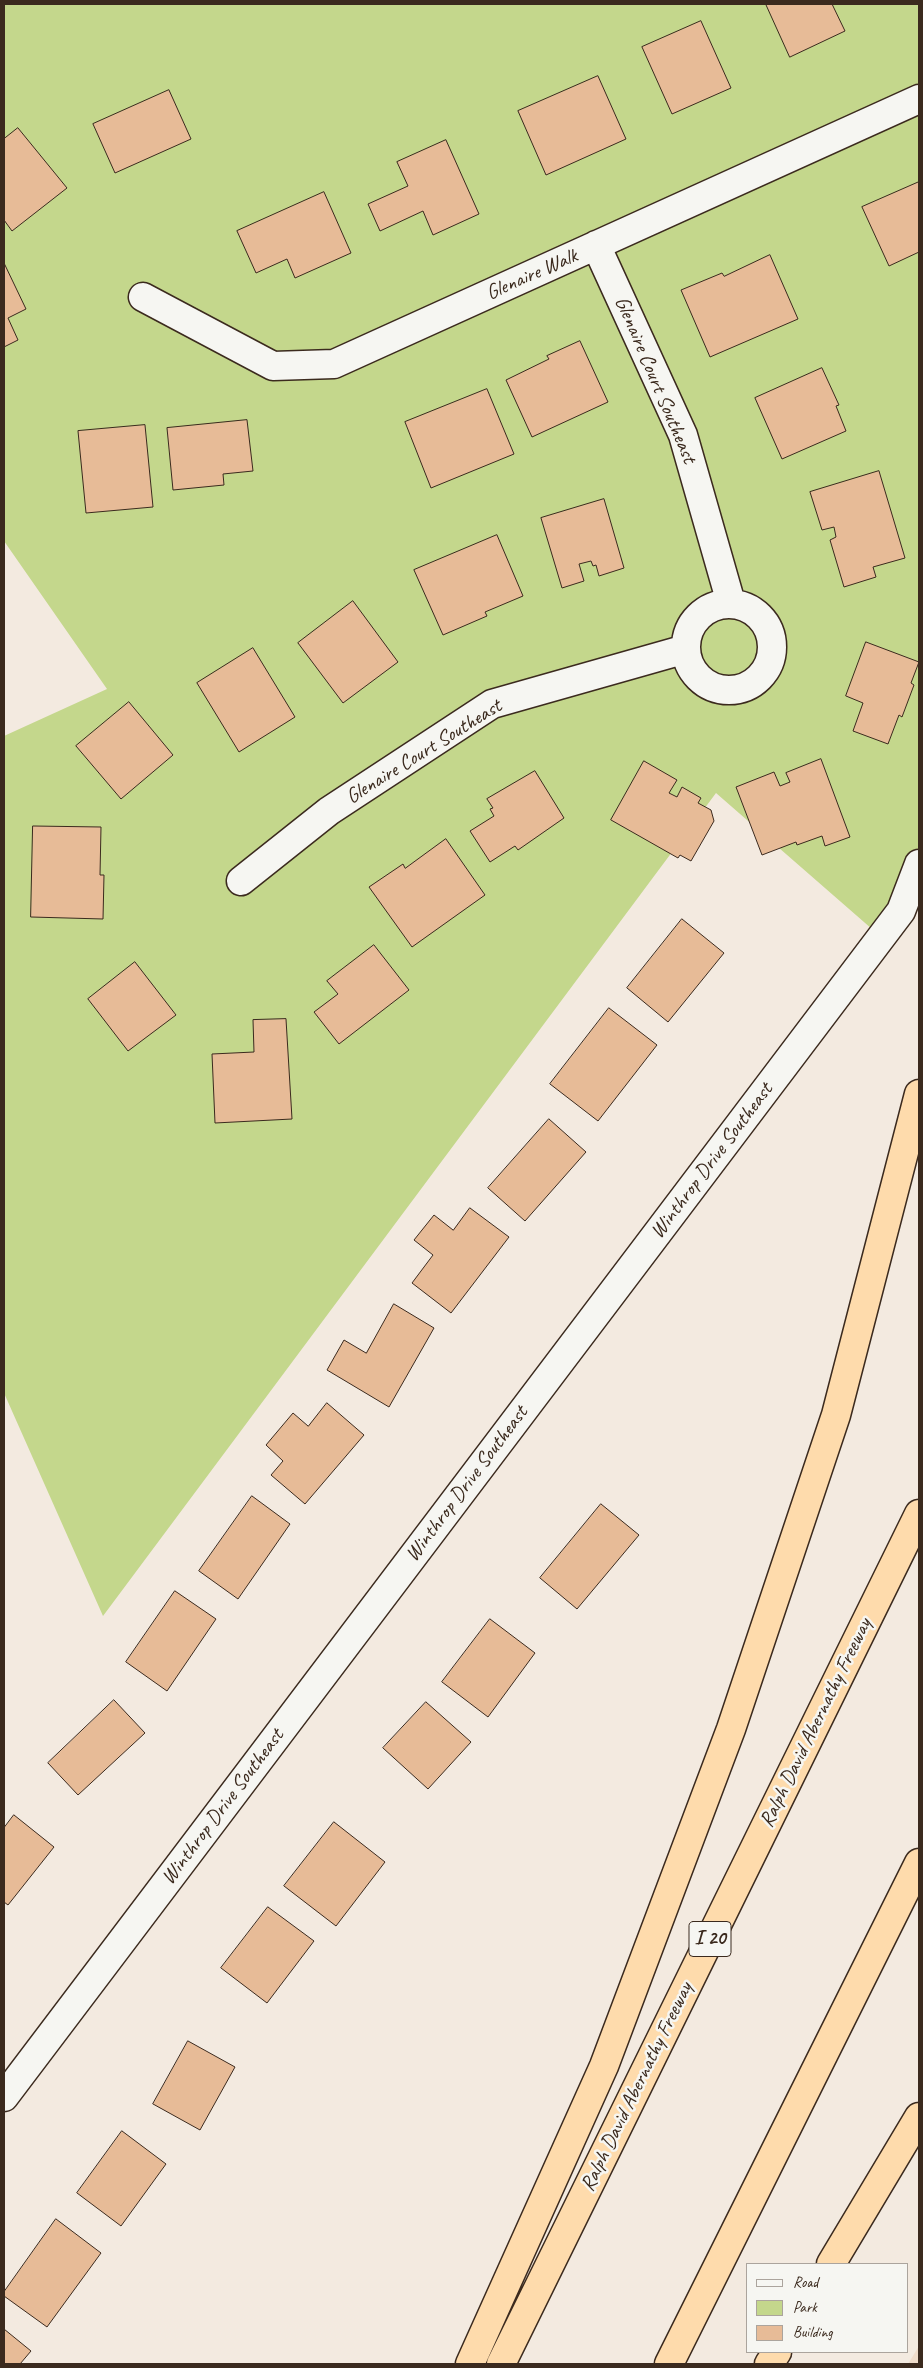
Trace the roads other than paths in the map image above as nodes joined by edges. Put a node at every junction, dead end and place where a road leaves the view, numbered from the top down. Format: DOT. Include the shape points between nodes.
graph roads {
  1 [pos="919,99"];
  2 [pos="596,245"];
  3 [pos="143,297"];
  4 [pos="731,604"];
  5 [pos="686,649"];
  6 [pos="919,864"];
  7 [pos="241,881"];
  8 [pos="919,1094"];
  9 [pos="919,1514"];
  10 [pos="919,1863"];
  11 [pos="8,2081"];
  12 [pos="919,2117"];
  13 [pos="833,2263"];
  14 [pos="775,2353"];
  15 [pos="470,2364"];
  16 [pos="501,2364"];
  17 [pos="669,2364"];
  18 [pos="769,2364"];
  1 -- 2 [label="street, Glenaire Walk"];
  2 -- 3 [label="street, Glenaire Walk" via="334,364 273,366"];
  2 -- 4 [label="street, Glenaire Court Southeast" via="683,435"];
  4 -- 5 [label="street" via="716,605 693,622 687,635"];
  4 -- 5 [label="street" via="745,606 757,614 769,631 773,653 760,678 735,691 707,685 696,676"];
  5 -- 7 [label="street, Glenaire Court Southeast" via="492,704 329,811"];
  6 -- 11 [label="street, Winthrop Drive Southeast" via="901,911"];
  8 -- 15 [label="highway" via="836,1415 731,1729 604,2066"];
  9 -- 16 [label="highway, Ralph David Abernathy Freeway / I 20"];
  10 -- 17 [label="highway"];
  12 -- 13 [label="highway"];
  14 -- 18 [label="highway"];
}
